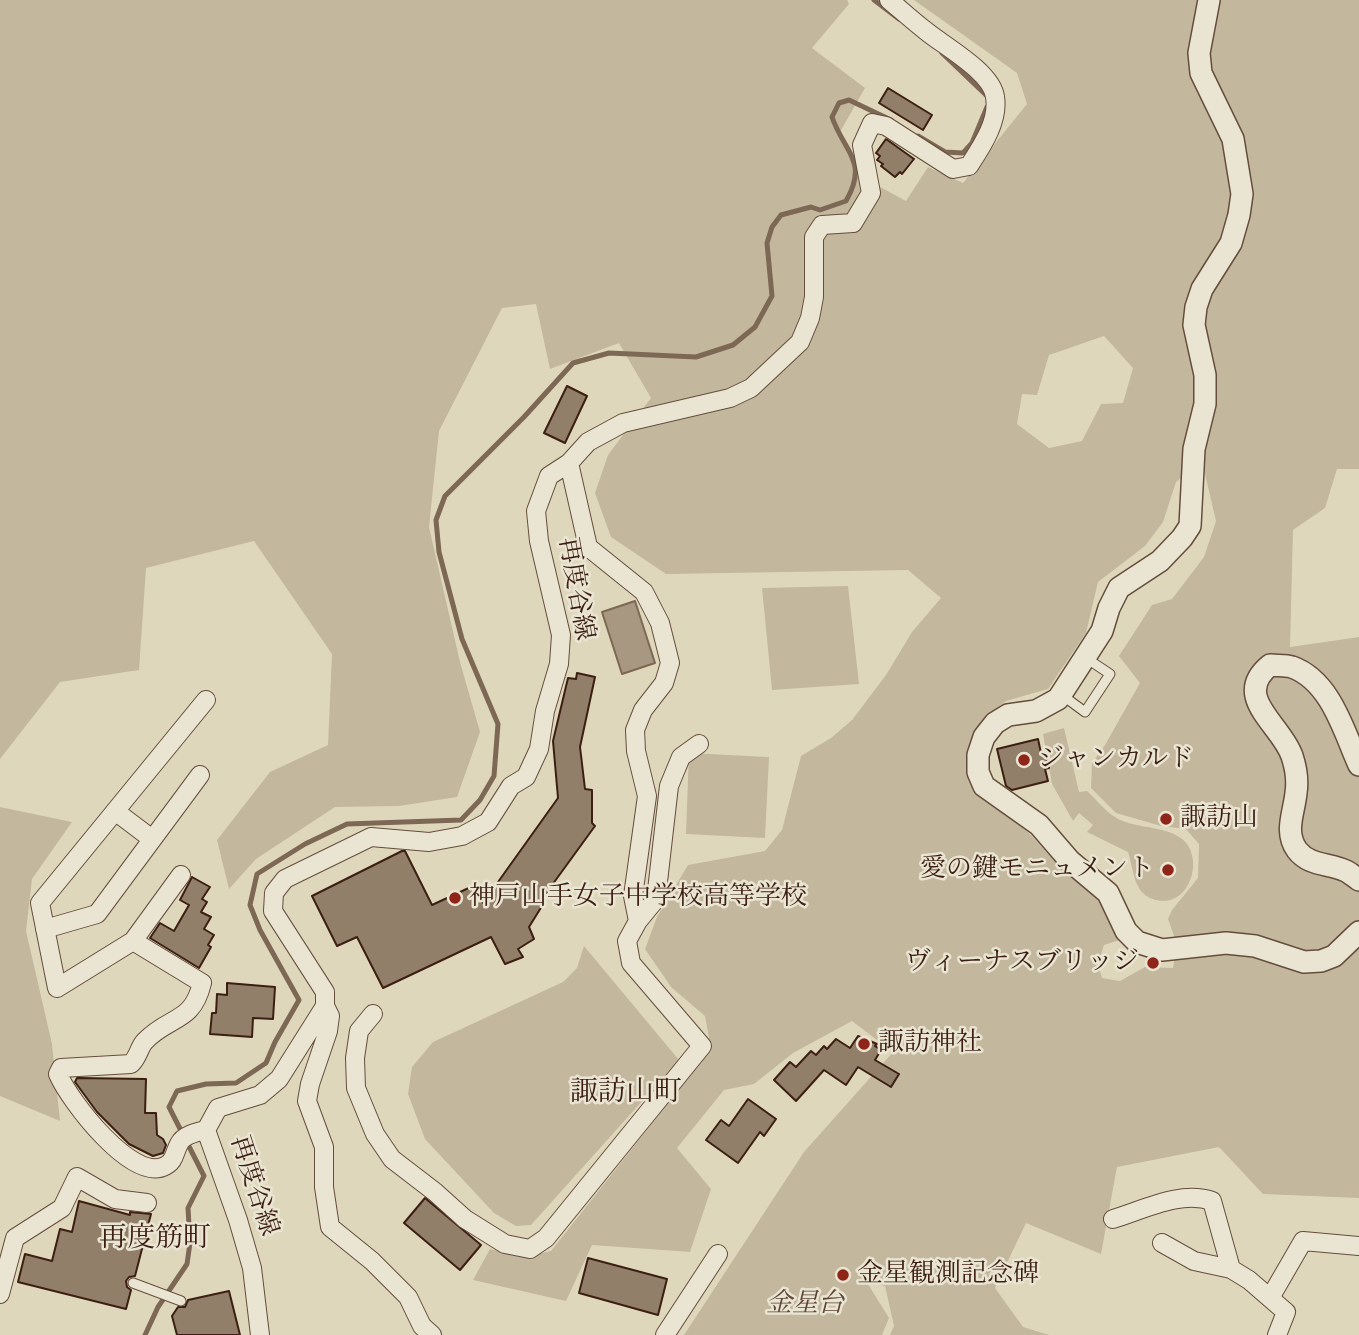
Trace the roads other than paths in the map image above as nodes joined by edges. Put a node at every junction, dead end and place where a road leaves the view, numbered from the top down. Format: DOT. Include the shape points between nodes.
graph roads {
  1 [pos="889,0"];
  2 [pos="1209,0"];
  3 [pos="569,463"];
  4 [pos="1086,658"];
  5 [pos="1061,695"];
  6 [pos="206,700"];
  7 [pos="699,744"];
  8 [pos="1359,765"];
  9 [pos="200,775"];
  10 [pos="116,811"];
  11 [pos="152,839"];
  12 [pos="181,875"];
  13 [pos="1359,880"];
  14 [pos="638,921"];
  15 [pos="45,929"];
  16 [pos="1359,932"];
  17 [pos="134,941"];
  18 [pos="325,1006"];
  19 [pos="373,1014"];
  20 [pos="192,1135"];
  21 [pos="147,1203"];
  22 [pos="1113,1219"];
  23 [pos="1163,1243"];
  24 [pos="1359,1246"];
  25 [pos="718,1254"];
  26 [pos="1231,1269"];
  27 [pos="133,1283"];
  28 [pos="0,1294"];
  29 [pos="1270,1298"];
  30 [pos="181,1301"];
  31 [pos="260,1335"];
  32 [pos="432,1335"];
  33 [pos="665,1335"];
  34 [pos="1277,1335"];
  1 -- 3 [label="street, 再度谷線" via="978,71 995,93 984,144 969,166 953,169 886,126 872,123 862,145 871,193 853,223 822,225 814,237 814,297 800,342 751,388 730,398 623,423 588,442"];
  2 -- 4 [label="street" via="1199,53 1201,73 1233,139 1242,194 1231,243 1196,307 1194,325 1205,375 1205,404 1194,449 1189,526 1160,561 1119,589"];
  3 -- 14 [label="street" via="589,547 644,592 660,624 670,663 664,683 643,710 635,730 647,796 633,896"];
  3 -- 18 [label="street, 再度谷線" via="548,475 536,511 561,635 559,664 539,749 526,778 511,786 488,822 462,836 429,842 371,837 285,879 274,893 274,911 325,992"];
  4 -- 5 [label="street"];
  4 -- 5 [label="lane" via="1110,674 1085,712"];
  5 -- 16 [label="street" via="1035,711 1008,715 995,723 984,737 978,772 985,786 1039,825 1070,861 1108,892 1126,931 1137,942 1162,950 1226,943 1255,946 1304,962 1334,956"];
  6 -- 10 [label="street"];
  7 -- 14 [label="street" via="681,757 669,786 656,899"];
  8 -- 13 [label="street" via="1320,687 1290,666 1270,665 1258,675 1253,689 1259,705 1291,753 1297,774 1292,842 1314,863 1346,871"];
  9 -- 11 [label="street"];
  10 -- 11 [label="street"];
  10 -- 15 [label="street" via="40,903"];
  11 -- 15 [label="street" via="97,914"];
  12 -- 17 [label="street"];
  14 -- 19 [label="street" via="627,941 631,963 702,1046 546,1238 530,1249 505,1244 466,1219 391,1159 356,1088 359,1031"];
  15 -- 17 [label="street" via="57,988"];
  17 -- 20 [label="street" via="202,983 197,1000 191,1010 142,1043 131,1064 73,1065 61,1068 58,1074 90,1123 141,1166 155,1170 167,1165"];
  18 -- 20 [label="street, 再度谷線" via="279,1079 260,1095 218,1108"];
  18 -- 32 [label="street" via="330,1016 328,1031 307,1101 324,1147 330,1227 408,1297 422,1326"];
  20 -- 31 [label="street, 再度谷線" via="238,1220 252,1268"];
  21 -- 28 [label="street" via="115,1199 77,1177 62,1208 15,1238"];
  22 -- 26 [label="street" via="1182,1198 1198,1196 1212,1201"];
  23 -- 26 [label="street" via="1194,1261"];
  24 -- 29 [label="street" via="1303,1241"];
  25 -- 33 [label="street"];
  26 -- 29 [label="street"];
  27 -- 30 [label="lane"];
  29 -- 34 [label="street" via="1286,1312"];
}
